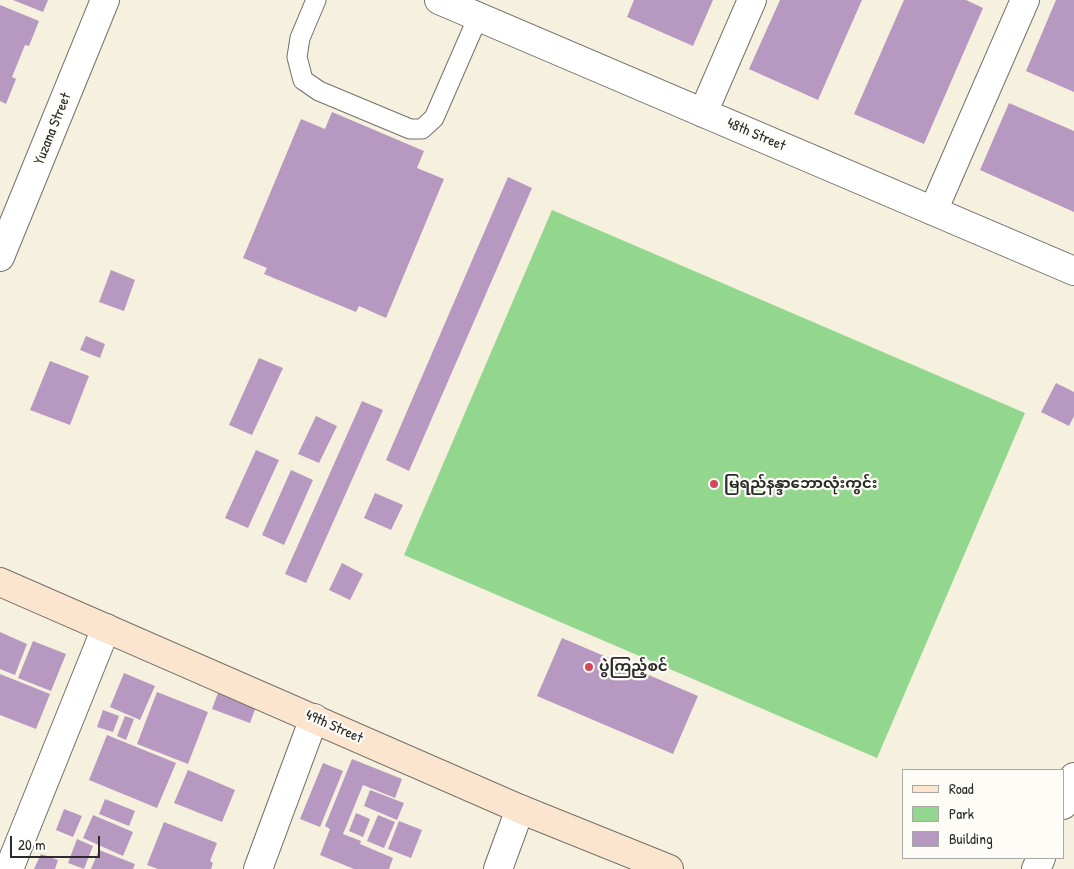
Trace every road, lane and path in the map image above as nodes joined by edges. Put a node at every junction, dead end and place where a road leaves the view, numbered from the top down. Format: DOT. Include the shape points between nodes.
graph roads {
  1 [pos="105,0"];
  2 [pos="316,0"];
  3 [pos="439,0"];
  4 [pos="752,0"];
  5 [pos="1025,0"];
  6 [pos="482,8"];
  7 [pos="703,113"];
  8 [pos="933,211"];
  9 [pos="0,257"];
  10 [pos="1074,270"];
  11 [pos="0,582"];
  12 [pos="106,628"];
  13 [pos="314,718"];
  14 [pos="1074,778"];
  15 [pos="1064,803"];
  16 [pos="520,809"];
  17 [pos="8,869"];
  18 [pos="258,869"];
  19 [pos="498,869"];
  20 [pos="669,869"];
  1 -- 9 [label="street, Yuzana Street"];
  2 -- 6 [label="lane" via="300,38 297,57 303,80 319,91 410,129 422,129 434,118"];
  3 -- 6 [label="street, 48th Street"];
  4 -- 7 [label="street"];
  5 -- 8 [label="street"];
  6 -- 7 [label="street, 48th Street"];
  7 -- 8 [label="street, 48th Street"];
  8 -- 10 [label="street, 48th Street"];
  11 -- 12 [label="main road, 49th Street"];
  12 -- 13 [label="main road, 49th Street"];
  12 -- 17 [label="street"];
  13 -- 16 [label="main road, 49th Street"];
  13 -- 18 [label="street"];
  14 -- 15 [label="street"];
  16 -- 19 [label="street"];
  16 -- 20 [label="main road, 49th Street"];
}
